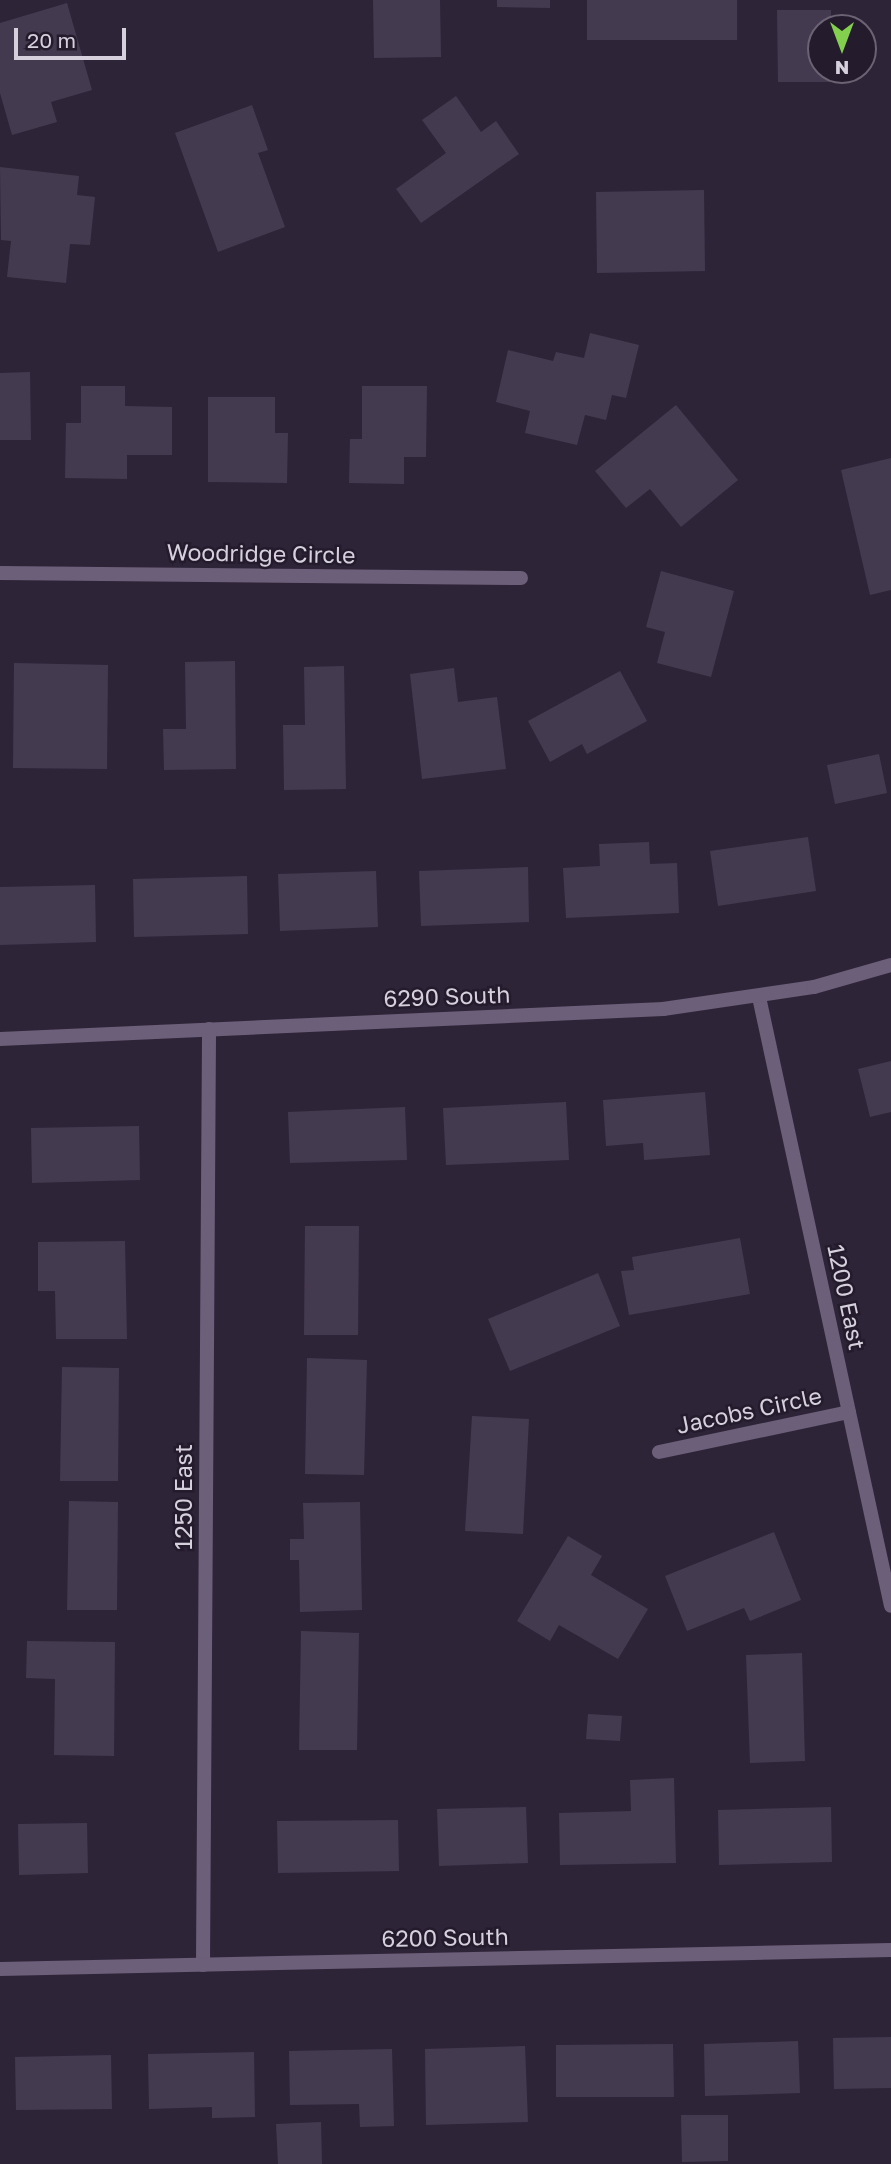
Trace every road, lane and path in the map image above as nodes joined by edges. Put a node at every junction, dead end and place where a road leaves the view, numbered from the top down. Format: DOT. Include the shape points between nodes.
graph roads {
  1 [pos="0,573"];
  2 [pos="521,578"];
  3 [pos="891,965"];
  4 [pos="759,997"];
  5 [pos="209,1029"];
  6 [pos="0,1039"];
  7 [pos="849,1412"];
  8 [pos="659,1452"];
  9 [pos="891,1606"];
  10 [pos="891,1950"];
  11 [pos="203,1965"];
  12 [pos="0,1969"];
  1 -- 2 [label="street, Woodridge Circle"];
  3 -- 4 [label="street, 6290 South"];
  4 -- 5 [label="street, 6290 South" via="663,1009"];
  4 -- 7 [label="street, 1200 East"];
  5 -- 6 [label="street, 6290 South"];
  5 -- 11 [label="street, 1250 East"];
  7 -- 8 [label="street, Jacobs Circle"];
  7 -- 9 [label="street, 1200 East"];
  10 -- 11 [label="street, 6200 South"];
  11 -- 12 [label="street, 6200 South"];
}
